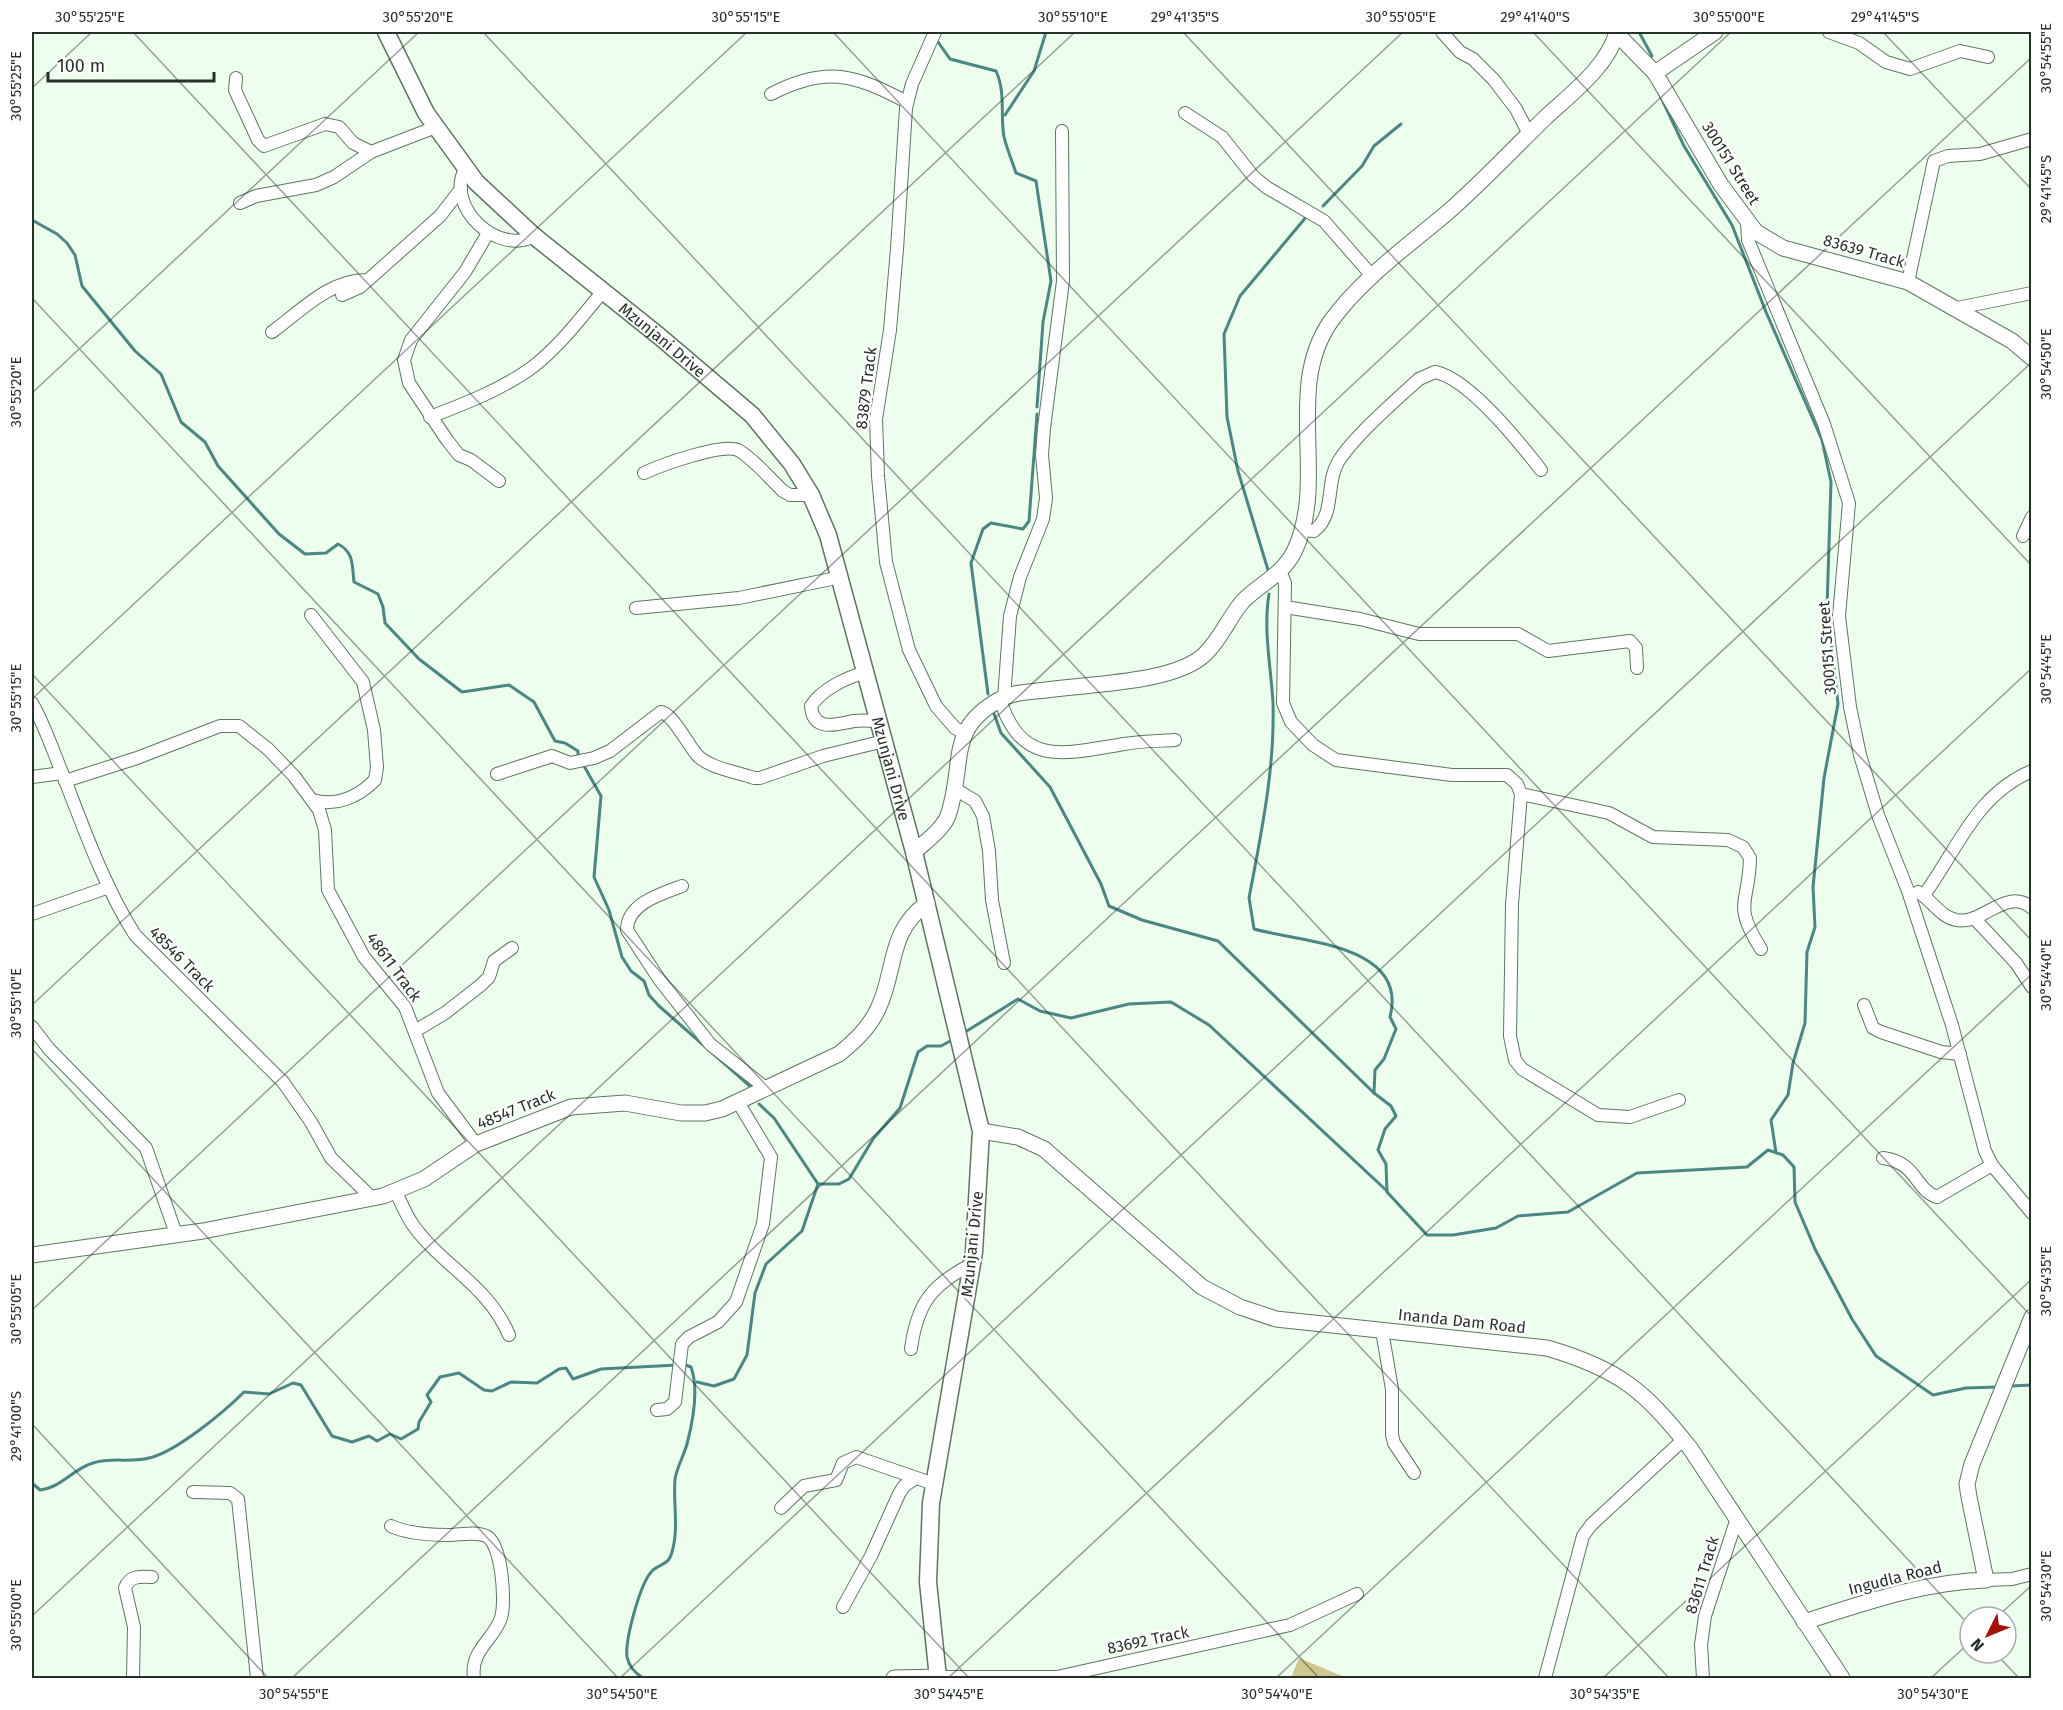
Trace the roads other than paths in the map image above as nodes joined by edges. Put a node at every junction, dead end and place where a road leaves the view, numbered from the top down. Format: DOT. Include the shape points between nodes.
graph roads {
  1 [pos="386,32"];
  2 [pos="935,32"];
  3 [pos="1442,32"];
  4 [pos="1714,32"];
  5 [pos="1829,32"];
  6 [pos="1617,33"];
  7 [pos="1988,57"];
  8 [pos="1655,73"];
  9 [pos="236,78"];
  10 [pos="771,94"];
  11 [pos="906,102"];
  12 [pos="1185,113"];
  13 [pos="436,127"];
  14 [pos="1062,131"];
  15 [pos="1529,134"];
  16 [pos="2031,139"];
  17 [pos="371,152"];
  18 [pos="465,169"];
  19 [pos="461,189"];
  20 [pos="240,203"];
  21 [pos="1747,222"];
  22 [pos="488,232"];
  23 [pos="534,236"];
  24 [pos="1373,277"];
  25 [pos="368,280"];
  26 [pos="1908,282"];
  27 [pos="603,291"];
  28 [pos="2031,293"];
  29 [pos="342,296"];
  30 [pos="1952,309"];
  31 [pos="272,332"];
  32 [pos="2031,358"];
  33 [pos="430,417"];
  34 [pos="1541,470"];
  35 [pos="644,473"];
  36 [pos="499,481"];
  37 [pos="811,495"];
  38 [pos="2031,517"];
  39 [pos="1301,530"];
  40 [pos="2023,536"];
  41 [pos="1280,571"];
  42 [pos="841,577"];
  43 [pos="1285,607"];
  44 [pos="636,608"];
  45 [pos="310,615"];
  46 [pos="1637,668"];
  47 [pos="867,672"];
  48 [pos="1002,699"];
  49 [pos="32,703"];
  50 [pos="879,721"];
  51 [pos="964,733"];
  52 [pos="1174,740"];
  53 [pos="884,741"];
  54 [pos="2031,771"];
  55 [pos="497,774"];
  56 [pos="32,777"];
  57 [pos="64,777"];
  58 [pos="955,789"];
  59 [pos="1521,794"];
  60 [pos="312,800"];
  61 [pos="914,852"];
  62 [pos="682,886"];
  63 [pos="109,887"];
  64 [pos="1908,891"];
  65 [pos="1924,895"];
  66 [pos="927,903"];
  67 [pos="2031,908"];
  68 [pos="32,915"];
  69 [pos="1974,918"];
  70 [pos="512,948"];
  71 [pos="1761,949"];
  72 [pos="1004,963"];
  73 [pos="2031,987"];
  74 [pos="1864,1005"];
  75 [pos="32,1027"];
  76 [pos="415,1031"];
  77 [pos="1960,1054"];
  78 [pos="767,1089"];
  79 [pos="1679,1100"];
  80 [pos="738,1102"];
  81 [pos="981,1131"];
  82 [pos="476,1144"];
  83 [pos="1883,1158"];
  84 [pos="1992,1165"];
  85 [pos="396,1192"];
  86 [pos="371,1197"];
  87 [pos="2031,1212"];
  88 [pos="176,1234"];
  89 [pos="32,1255"];
  90 [pos="972,1264"];
  91 [pos="2031,1317"];
  92 [pos="1382,1331"];
  93 [pos="510,1335"];
  94 [pos="911,1350"];
  95 [pos="657,1410"];
  96 [pos="1683,1440"];
  97 [pos="1414,1473"];
  98 [pos="916,1478"];
  99 [pos="934,1484"];
  100 [pos="193,1492"];
  101 [pos="781,1508"];
  102 [pos="1737,1518"];
  103 [pos="391,1526"];
  104 [pos="2031,1574"];
  105 [pos="152,1577"];
  106 [pos="1986,1580"];
  107 [pos="1357,1594"];
  108 [pos="843,1607"];
  109 [pos="1804,1622"];
  110 [pos="133,1678"];
  111 [pos="257,1678"];
  112 [pos="474,1678"];
  113 [pos="894,1678"];
  114 [pos="938,1678"];
  115 [pos="1545,1678"];
  116 [pos="1703,1678"];
  117 [pos="1842,1678"];
  1 -- 13 [label="main road, Mzunjani Drive"];
  2 -- 11 [label="street, 83879 Track"];
  3 -- 15 [label="street" via="1494,80"];
  4 -- 8 [label="street"];
  5 -- 7 [label="street" via="1859,43 1886,62 1910,69 1960,51"];
  6 -- 8 [label="street, 300151 Street"];
  6 -- 15 [label="street" via="1604,58"];
  8 -- 21 [label="street, 300151 Street"];
  9 -- 17 [label="street" via="235,90 264,146 326,124 339,128"];
  10 -- 11 [label="street" via="811,78 846,77 874,85"];
  11 -- 51 [label="street, 83879 Track" via="897,259 876,419 880,513 886,561 909,650 936,706"];
  12 -- 24 [label="street" via="1222,137 1266,188 1324,221"];
  13 -- 17 [label="street"];
  13 -- 18 [label="main road, Mzunjani Drive"];
  14 -- 48 [label="street" via="1063,281 1044,428 1046,498 1010,616"];
  15 -- 24 [label="street"];
  16 -- 26 [label="street" via="1980,154 1934,161"];
  17 -- 20 [label="street" via="316,185 256,196"];
  18 -- 19 [label="street"];
  18 -- 23 [label="main road, Mzunjani Drive"];
  19 -- 22 [label="street" via="468,212"];
  19 -- 25 [label="street" via="440,216"];
  21 -- 26 [label="street, 83639 Track" via="1783,248"];
  21 -- 64 [label="street, 300151 Street" via="1749,240 1824,424 1850,503 1839,616 1850,707 1878,815"];
  22 -- 23 [label="street" via="517,240"];
  22 -- 33 [label="street" via="465,272 405,350 404,372"];
  23 -- 27 [label="main road, Mzunjani Drive"];
  24 -- 39 [label="street" via="1329,325 1315,357 1310,380 1306,514"];
  25 -- 29 [label="street"];
  25 -- 31 [label="street" via="352,279 335,285"];
  26 -- 30 [label="street, 83639 Track"];
  27 -- 33 [label="street" via="531,368 468,402"];
  27 -- 37 [label="main road, Mzunjani Drive" via="752,415 781,447"];
  28 -- 30 [label="street"];
  30 -- 32 [label="street, 83639 Track" via="2012,341"];
  33 -- 36 [label="street" via="459,455"];
  34 -- 39 [label="street" via="1520,443 1460,384 1435,372 1419,379 1346,452 1335,470 1326,518 1314,531"];
  35 -- 37 [label="street" via="678,458 729,448 743,454 783,491"];
  37 -- 42 [label="main road, Mzunjani Drive"];
  38 -- 40 [label="street"];
  39 -- 41 [label="street" via="1294,551"];
  41 -- 43 [label="street" via="1285,583"];
  41 -- 48 [label="street" via="1245,599 1207,653 1187,667 1156,676"];
  42 -- 44 [label="street" via="739,598"];
  42 -- 47 [label="main road, Mzunjani Drive"];
  43 -- 46 [label="street" via="1360,619 1419,634 1518,633 1548,651 1630,642 1636,648"];
  43 -- 59 [label="street" via="1282,703 1291,722 1323,753 1336,760 1431,773 1507,775"];
  45 -- 60 [label="street" via="363,682 374,730 377,767 375,780 353,797 323,803"];
  47 -- 50 [label="main road, Mzunjani Drive"];
  47 -- 50 [label="street" via="846,678 819,697 811,706 812,712 828,727"];
  48 -- 51 [label="street" via="975,718"];
  48 -- 52 [label="street" via="1014,733 1024,743 1042,751 1088,751"];
  49 -- 57 [label="street, 48546 Track"];
  50 -- 53 [label="main road, Mzunjani Drive"];
  51 -- 58 [label="street"];
  53 -- 55 [label="street" via="753,778 704,761 669,716 661,712 610,751 594,758 570,763 552,756"];
  53 -- 61 [label="main road, Mzunjani Drive"];
  54 -- 65 [label="street" via="1996,792 1969,822"];
  56 -- 57 [label="street"];
  57 -- 60 [label="street, 48611 Track" via="138,758 220,726 232,725 252,735 282,762"];
  57 -- 63 [label="street, 48546 Track"];
  58 -- 61 [label="street" via="944,823"];
  58 -- 72 [label="street" via="975,801 982,816"];
  59 -- 71 [label="street" via="1609,813 1653,837 1738,843 1750,858 1745,922"];
  59 -- 79 [label="street" via="1512,904 1510,1036 1515,1060 1522,1069 1598,1115 1630,1117"];
  60 -- 76 [label="street, 48611 Track" via="324,823 328,890 364,957 398,995"];
  61 -- 66 [label="main road, Mzunjani Drive"];
  62 -- 78 [label="street" via="634,910 627,930 710,1044"];
  63 -- 68 [label="street"];
  63 -- 86 [label="street, 48546 Track" via="135,935 283,1082 332,1158"];
  64 -- 65 [label="street"];
  64 -- 77 [label="street, 300151 Street"];
  65 -- 69 [label="street" via="1949,917"];
  66 -- 78 [label="street, 48547 Track" via="903,926 882,998 866,1029 839,1054"];
  66 -- 81 [label="main road, Mzunjani Drive"];
  67 -- 69 [label="street" via="2011,902"];
  69 -- 73 [label="street" via="2016,963"];
  70 -- 76 [label="street" via="494,962 481,986"];
  74 -- 77 [label="street" via="1874,1028 1881,1032 1941,1052"];
  75 -- 88 [label="street" via="146,1148"];
  76 -- 82 [label="street, 48611 Track" via="438,1093"];
  77 -- 84 [label="street, 300151 Street" via="1978,1132"];
  78 -- 80 [label="street, 48547 Track"];
  80 -- 82 [label="street, 48547 Track" via="705,1113 625,1103 571,1107"];
  80 -- 95 [label="street" via="771,1157 763,1224 736,1302 718,1322 685,1340 679,1354 675,1402 667,1409"];
  81 -- 90 [label="main road, Mzunjani Drive"];
  81 -- 92 [label="street, Inanda Dam Road" via="1018,1137 1044,1149 1202,1287 1240,1307 1276,1319"];
  82 -- 85 [label="street, 48547 Track" via="424,1179"];
  83 -- 84 [label="street" via="1905,1165 1937,1197"];
  84 -- 87 [label="street, 300151 Street"];
  85 -- 86 [label="street, 48547 Track"];
  85 -- 93 [label="street" via="413,1226 486,1297"];
  86 -- 88 [label="street, 48547 Track"];
  88 -- 89 [label="street, 48547 Track"];
  90 -- 94 [label="street" via="953,1274 928,1297 915,1320"];
  90 -- 99 [label="main road, Mzunjani Drive"];
  91 -- 106 [label="street" via="1967,1484"];
  92 -- 96 [label="street, Inanda Dam Road" via="1547,1348 1590,1360 1631,1384 1664,1415"];
  92 -- 97 [label="street" via="1393,1399 1392,1435"];
  96 -- 102 [label="street, Inanda Dam Road"];
  96 -- 115 [label="street" via="1583,1536"];
  98 -- 99 [label="street"];
  98 -- 101 [label="street" via="868,1459 852,1458 843,1463 836,1480 804,1486"];
  98 -- 108 [label="street" via="899,1494"];
  99 -- 114 [label="main road, Mzunjani Drive" via="928,1582"];
  100 -- 111 [label="street" via="230,1493 238,1499"];
  102 -- 109 [label="street, Inanda Dam Road"];
  102 -- 116 [label="street, 83611 Track" via="1705,1616 1701,1645"];
  103 -- 112 [label="street" via="436,1534 483,1534 493,1541 499,1555 502,1611 475,1658"];
  104 -- 106 [label="street, Ingudla Road"];
  105 -- 110 [label="street" via="130,1579 124,1588 134,1626"];
  106 -- 109 [label="street, Ingudla Road" via="1945,1582 1892,1594"];
  107 -- 114 [label="street, 83692 Track" via="1290,1625 1057,1677"];
  109 -- 117 [label="street, Inanda Dam Road"];
  113 -- 114 [label="street"];
}
